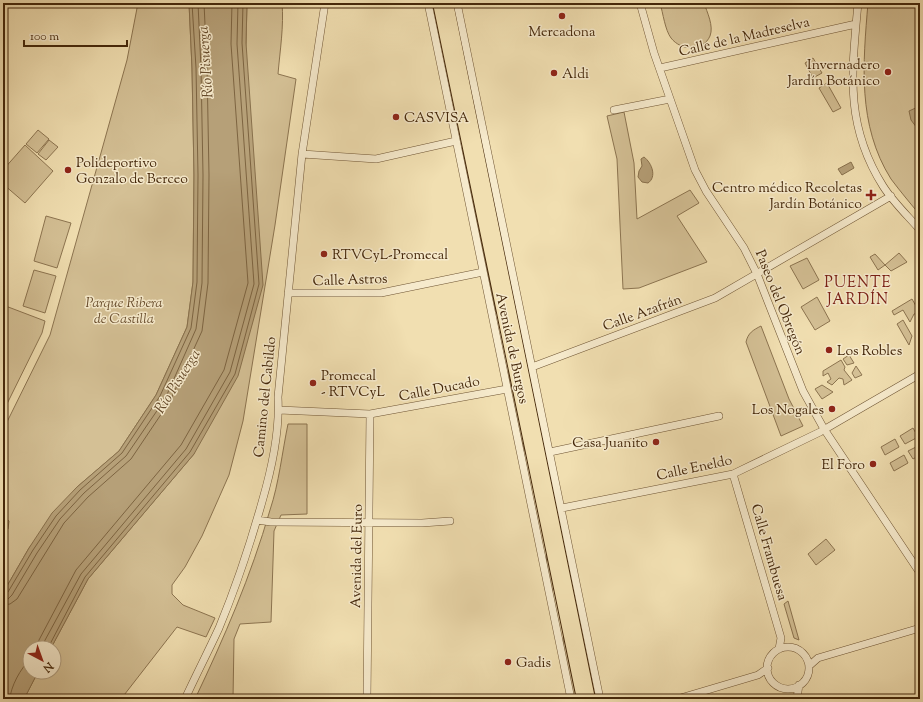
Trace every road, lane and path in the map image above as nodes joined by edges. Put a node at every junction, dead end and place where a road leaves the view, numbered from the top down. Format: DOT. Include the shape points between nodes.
graph roads {
  1 [pos="325,3"];
  2 [pos="428,3"];
  3 [pos="432,3"];
  4 [pos="438,3"];
  5 [pos="454,3"];
  6 [pos="457,3"];
  7 [pos="640,3"];
  8 [pos="858,3"];
  9 [pos="446,10"];
  10 [pos="856,24"];
  11 [pos="451,42"];
  12 [pos="440,64"];
  13 [pos="660,68"];
  14 [pos="670,99"];
  15 [pos="449,103"];
  16 [pos="614,110"];
  17 [pos="464,128"];
  18 [pos="484,129"];
  19 [pos="456,142"];
  20 [pos="302,154"];
  21 [pos="890,196"];
  22 [pos="920,230"];
  23 [pos="508,248"];
  24 [pos="483,272"];
  25 [pos="758,274"];
  26 [pos="505,280"];
  27 [pos="288,293"];
  28 [pos="504,324"];
  29 [pos="502,361"];
  30 [pos="532,367"];
  31 [pos="920,374"];
  32 [pos="507,389"];
  33 [pos="279,410"];
  34 [pos="370,414"];
  35 [pos="719,416"];
  36 [pos="534,424"];
  37 [pos="824,429"];
  38 [pos="550,452"];
  39 [pos="522,457"];
  40 [pos="552,460"];
  41 [pos="733,474"];
  42 [pos="559,498"];
  43 [pos="562,508"];
  44 [pos="548,516"];
  45 [pos="257,520"];
  46 [pos="450,521"];
  47 [pos="369,523"];
  48 [pos="553,539"];
  49 [pos="542,560"];
  50 [pos="920,574"];
  51 [pos="560,598"];
  52 [pos="580,598"];
  53 [pos="920,628"];
  54 [pos="781,638"];
  55 [pos="560,642"];
  56 [pos="789,647"];
  57 [pos="779,649"];
  58 [pos="805,655"];
  59 [pos="818,658"];
  60 [pos="809,666"];
  61 [pos="768,668"];
  62 [pos="758,675"];
  63 [pos="770,676"];
  64 [pos="799,685"];
  65 [pos="789,688"];
  66 [pos="184,699"];
  67 [pos="367,699"];
  68 [pos="571,699"];
  69 [pos="582,699"];
  70 [pos="590,699"];
  71 [pos="600,699"];
  72 [pos="677,699"];
  73 [pos="797,699"];
  1 -- 20 [label="street, Camino del Cabildo"];
  2 -- 12 [label="street, Avenida de Burgos"];
  3 -- 9 [label="street" via="434,10"];
  4 -- 9 [label="highway, Avenida de Burgos"];
  5 -- 9 [label="street" via="454,7"];
  6 -- 18 [label="street, Avenida de Burgos"];
  7 -- 13 [label="street, Paseo del Obregón"];
  8 -- 10 [label="street"];
  9 -- 11 [label="highway, Avenida de Burgos"];
  10 -- 13 [label="street, Calle de la Madreselva"];
  10 -- 21 [label="street" via="852,68 854,103 862,141 871,165"];
  11 -- 12 [label="street" via="442,48"];
  11 -- 17 [label="highway, Avenida de Burgos"];
  11 -- 18 [label="street" via="462,45"];
  11 -- 26 [label="highway, Avenida de Burgos"];
  12 -- 15 [label="street, Avenida de Burgos"];
  13 -- 14 [label="street, Paseo del Obregón"];
  14 -- 16 [label="street"];
  14 -- 25 [label="street, Paseo del Obregón" via="695,170"];
  15 -- 17 [label="street"];
  15 -- 19 [label="street, Avenida de Burgos"];
  17 -- 28 [label="highway, Avenida de Burgos"];
  18 -- 23 [label="street, Avenida de Burgos"];
  19 -- 20 [label="street" via="376,159"];
  19 -- 24 [label="street, Avenida de Burgos"];
  20 -- 27 [label="street, Camino del Cabildo"];
  21 -- 22 [label="street"];
  21 -- 25 [label="street, Calle Azafrán"];
  23 -- 26 [label="street"];
  23 -- 30 [label="street, Avenida de Burgos"];
  24 -- 27 [label="street, Calle Astros" via="381,293"];
  24 -- 29 [label="street, Avenida de Burgos"];
  25 -- 30 [label="street, Calle Azafrán" via="715,298"];
  25 -- 37 [label="street, Paseo del Obregón" via="803,391"];
  26 -- 36 [label="highway, Avenida de Burgos"];
  27 -- 33 [label="street, Camino del Cabildo"];
  28 -- 29 [label="street"];
  28 -- 44 [label="highway, Avenida de Burgos"];
  29 -- 32 [label="street, Avenida de Burgos"];
  30 -- 38 [label="street, Avenida de Burgos"];
  31 -- 37 [label="street, Calle Eneldo"];
  32 -- 34 [label="street, Calle Ducado"];
  32 -- 39 [label="street, Avenida de Burgos"];
  33 -- 34 [label="street, Calle Ducado"];
  33 -- 45 [label="street, Camino del Cabildo" via="273,456"];
  34 -- 47 [label="street, Avenida del Euro"];
  35 -- 38 [label="street"];
  36 -- 40 [label="street"];
  36 -- 44 [label="highway, Avenida de Burgos"];
  37 -- 41 [label="street, Calle Eneldo"];
  37 -- 50 [label="street, Paseo del Obregón"];
  38 -- 40 [label="street, Avenida de Burgos"];
  39 -- 44 [label="street" via="538,514"];
  39 -- 49 [label="street, Avenida de Burgos"];
  40 -- 42 [label="street, Avenida de Burgos"];
  41 -- 43 [label="street, Calle Eneldo"];
  41 -- 54 [label="street, Calle Frambuesa"];
  42 -- 43 [label="street, Avenida de Burgos"];
  42 -- 44 [label="street" via="557,510"];
  43 -- 52 [label="street, Avenida de Burgos"];
  44 -- 48 [label="highway, Avenida de Burgos"];
  45 -- 47 [label="street"];
  45 -- 66 [label="street, Camino del Cabildo" via="229,604"];
  46 -- 47 [label="street" via="422,524"];
  47 -- 67 [label="street, Avenida del Euro"];
  48 -- 49 [label="street" via="543,544"];
  48 -- 51 [label="highway, Avenida de Burgos"];
  48 -- 52 [label="street" via="566,547"];
  48 -- 70 [label="highway, Avenida de Burgos"];
  49 -- 55 [label="street, Avenida de Burgos"];
  51 -- 55 [label="street" via="557,604"];
  51 -- 69 [label="highway, Avenida de Burgos"];
  52 -- 71 [label="street, Avenida de Burgos"];
  53 -- 59 [label="street"];
  54 -- 56 [label="street, Calle Frambuesa"];
  54 -- 57 [label="street, Calle Frambuesa"];
  55 -- 68 [label="street, Avenida de Burgos"];
  56 -- 57 [label="street"];
  56 -- 58 [label="street"];
  57 -- 61 [label="street" via="770,658"];
  58 -- 59 [label="street"];
  58 -- 60 [label="street"];
  59 -- 60 [label="street"];
  60 -- 64 [label="street" via="806,679"];
  61 -- 62 [label="street"];
  61 -- 63 [label="street"];
  62 -- 63 [label="street"];
  62 -- 72 [label="street"];
  63 -- 65 [label="street" via="779,686"];
  64 -- 65 [label="street"];
  64 -- 73 [label="street"];
  65 -- 73 [label="street"];
}
